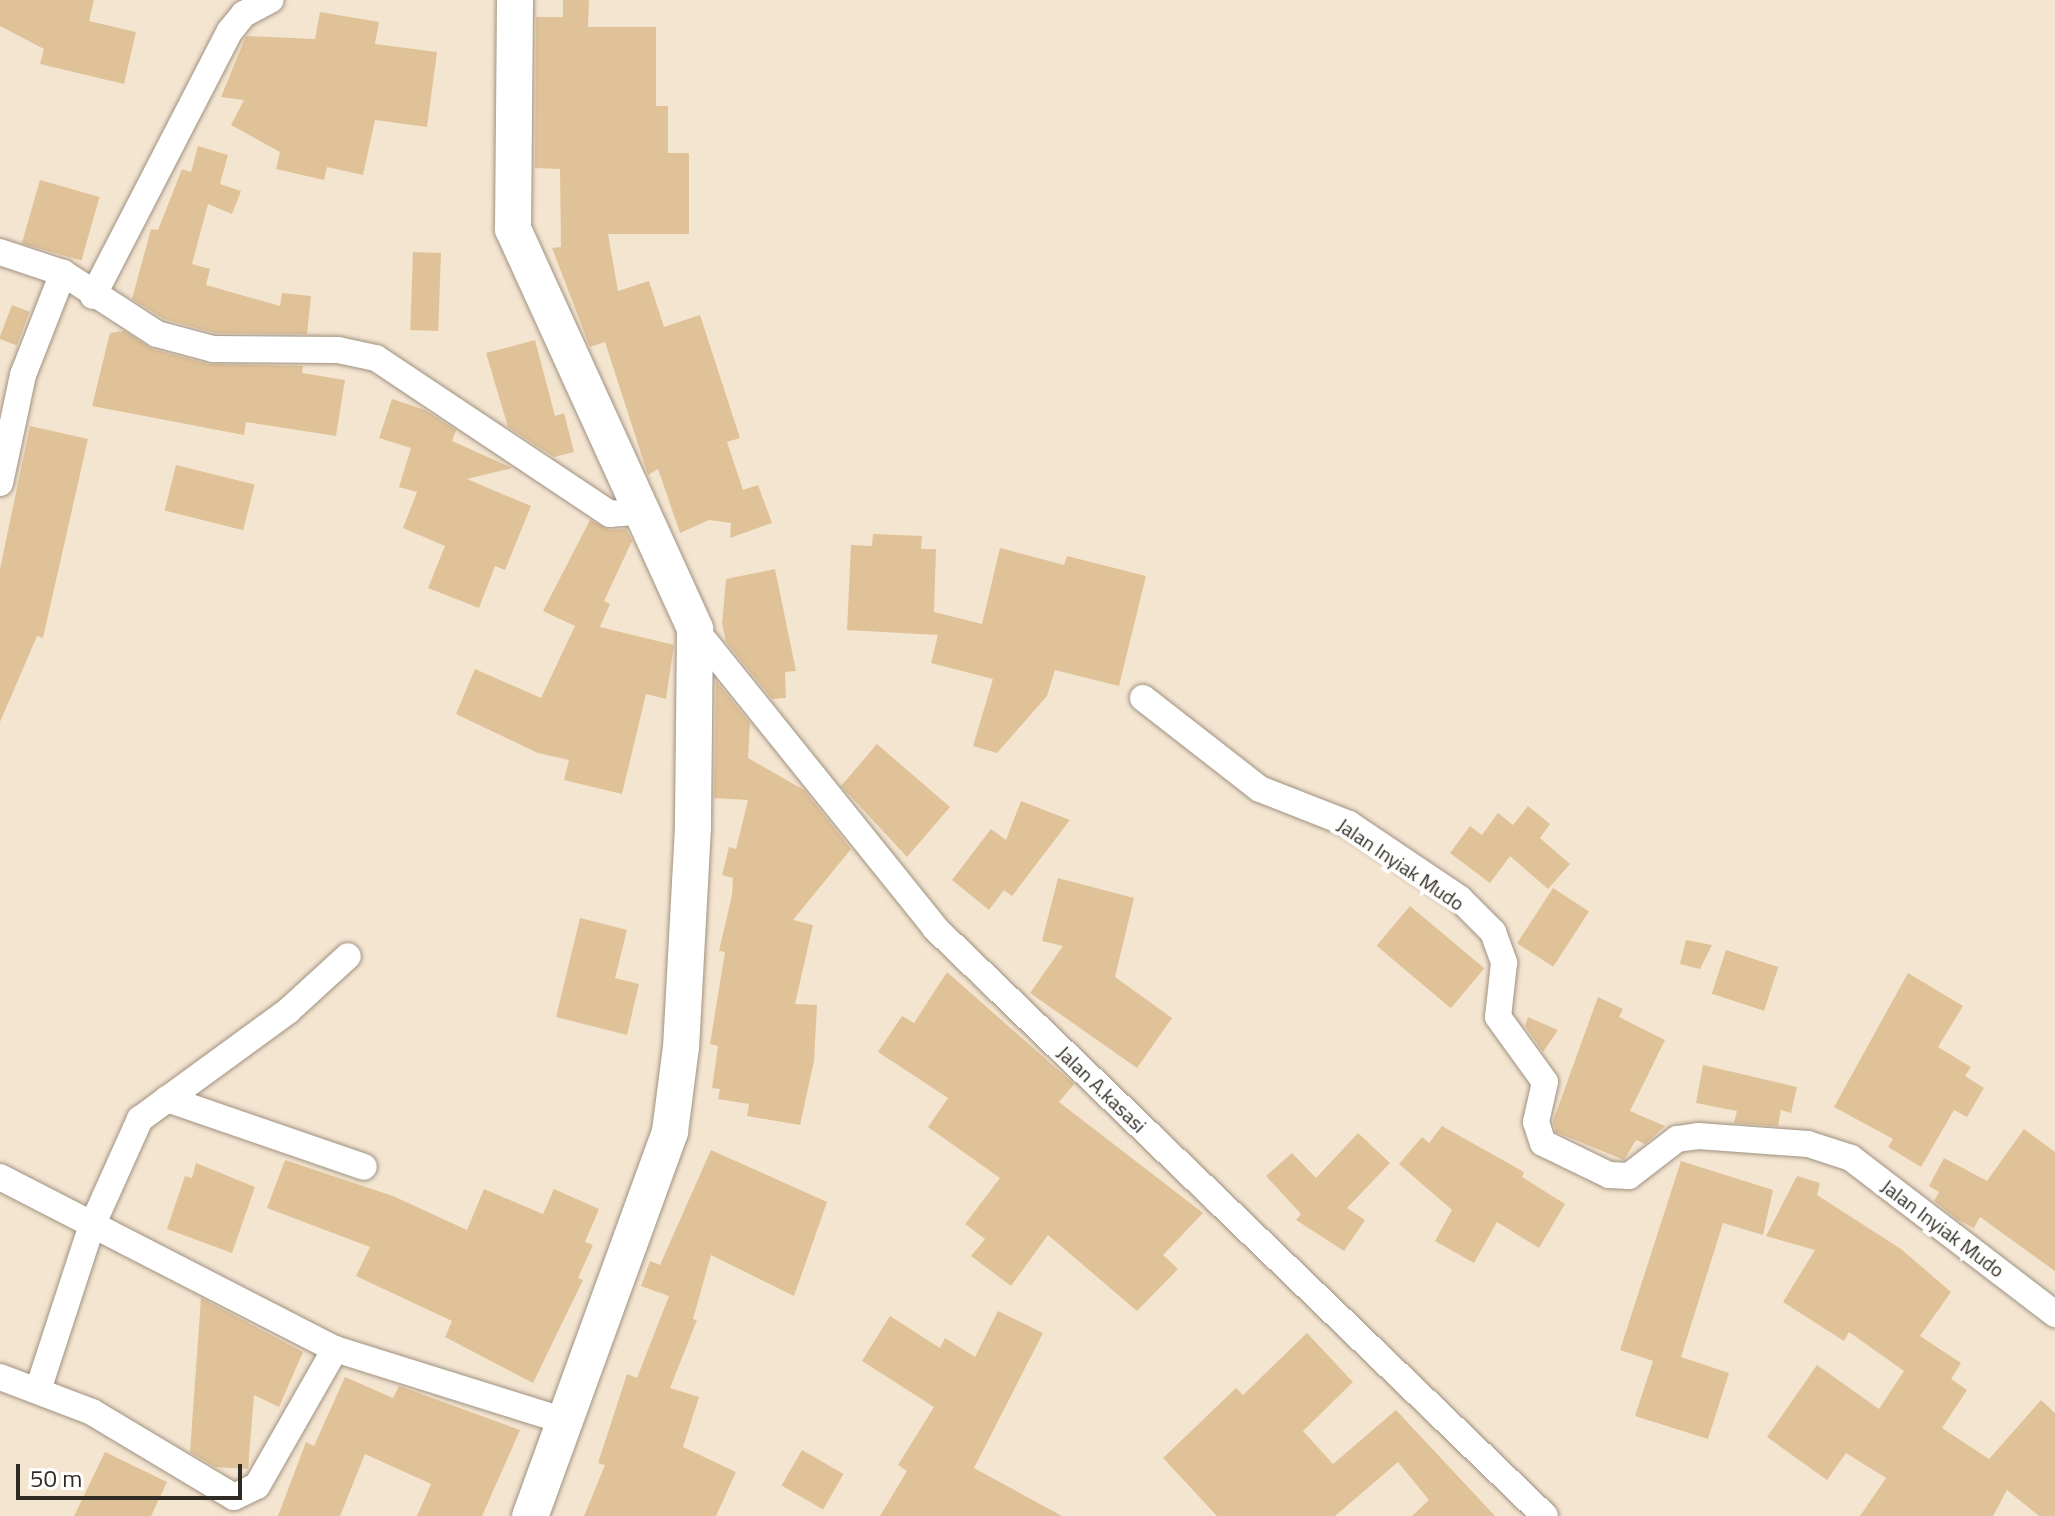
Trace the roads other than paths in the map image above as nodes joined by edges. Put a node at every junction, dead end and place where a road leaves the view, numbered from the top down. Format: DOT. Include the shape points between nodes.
graph roads {
  1 [pos="270,0"];
  2 [pos="515,0"];
  3 [pos="0,252"];
  4 [pos="63,273"];
  5 [pos="93,296"];
  6 [pos="0,483"];
  7 [pos="645,511"];
  8 [pos="695,629"];
  9 [pos="1143,698"];
  10 [pos="348,956"];
  11 [pos="167,1099"];
  12 [pos="364,1167"];
  13 [pos="1,1178"];
  14 [pos="91,1228"];
  15 [pos="2055,1314"];
  16 [pos="335,1349"];
  17 [pos="0,1377"];
  18 [pos="38,1390"];
  19 [pos="561,1420"];
  20 [pos="530,1516"];
  21 [pos="1545,1516"];
  1 -- 5 [label="street" via="244,14 230,31"];
  2 -- 7 [label="main road" via="513,229 582,390"];
  3 -- 4 [label="street"];
  4 -- 5 [label="street"];
  4 -- 6 [label="street" via="23,375"];
  5 -- 7 [label="street" via="157,334 213,349 338,350 376,358 610,514"];
  7 -- 8 [label="main road"];
  8 -- 19 [label="main road" via="693,827 670,1132 622,1278"];
  8 -- 21 [label="street, Jalan A.kasasi" via="935,928"];
  9 -- 15 [label="street, Jalan Inyiak Mudo" via="1260,789 1349,824 1459,898 1493,932 1504,963 1498,1017 1545,1082 1536,1122 1543,1143 1609,1175 1629,1176 1677,1139 1698,1136 1808,1144 1851,1158"];
  10 -- 11 [label="street" via="288,1011"];
  11 -- 12 [label="street"];
  11 -- 14 [label="street" via="140,1119"];
  13 -- 14 [label="street"];
  14 -- 16 [label="street"];
  14 -- 18 [label="street"];
  16 -- 18 [label="street" via="257,1486 234,1497 125,1429"];
  16 -- 19 [label="street"];
  17 -- 18 [label="street"];
  19 -- 20 [label="main road"];
}
